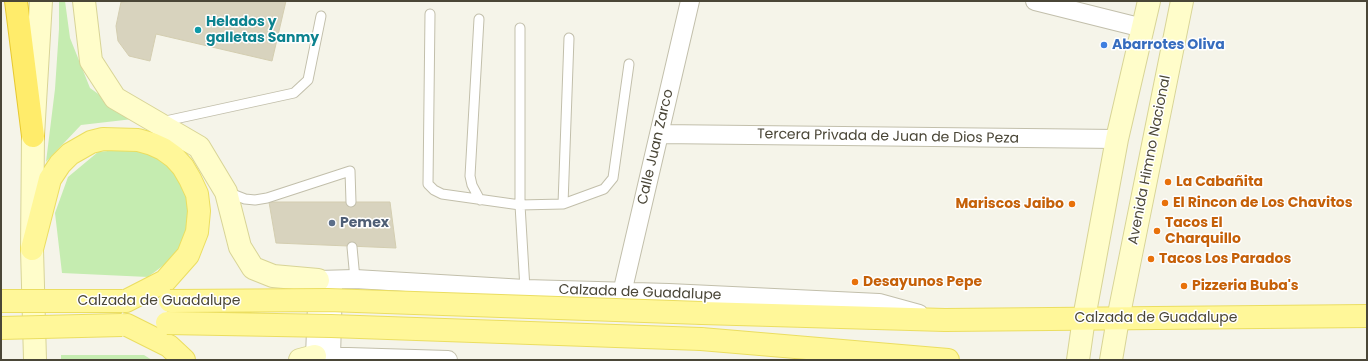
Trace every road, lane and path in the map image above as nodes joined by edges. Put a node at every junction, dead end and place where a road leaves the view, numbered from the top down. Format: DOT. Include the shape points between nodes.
graph roads {
  1 [pos="16,1"];
  2 [pos="41,1"];
  3 [pos="84,1"];
  4 [pos="690,1"];
  5 [pos="1035,1"];
  6 [pos="1149,1"];
  7 [pos="1182,1"];
  8 [pos="430,14"];
  9 [pos="321,16"];
  10 [pos="479,19"];
  11 [pos="520,28"];
  12 [pos="1143,28"];
  13 [pos="569,38"];
  14 [pos="629,64"];
  15 [pos="158,123"];
  16 [pos="659,134"];
  17 [pos="33,136"];
  18 [pos="1117,139"];
  19 [pos="226,192"];
  20 [pos="480,200"];
  21 [pos="351,202"];
  22 [pos="563,204"];
  23 [pos="520,205"];
  24 [pos="352,246"];
  25 [pos="32,249"];
  26 [pos="355,279"];
  27 [pos="326,280"];
  28 [pos="525,289"];
  29 [pos="622,293"];
  30 [pos="1,301"];
  31 [pos="124,301"];
  32 [pos="1367,316"];
  33 [pos="1084,318"];
  34 [pos="1118,319"];
  35 [pos="944,320"];
  36 [pos="124,325"];
  37 [pos="1,328"];
  38 [pos="319,358"];
  39 [pos="906,358"];
  40 [pos="35,360"];
  41 [pos="184,360"];
  42 [pos="448,360"];
  43 [pos="948,360"];
  44 [pos="1078,360"];
  45 [pos="1111,360"];
  1 -- 17 [label="highway"];
  2 -- 17 [label="main road"];
  3 -- 15 [label="main road" via="91,62 116,98"];
  4 -- 16 [label="street, Calle Juan Zarco"];
  5 -- 12 [label="street"];
  6 -- 12 [label="main road"];
  7 -- 34 [label="main road, Avenida Himno Nacional"];
  8 -- 20 [label="lane" via="428,184 442,194"];
  9 -- 15 [label="lane" via="308,80 294,93"];
  10 -- 20 [label="lane" via="470,176"];
  11 -- 23 [label="lane"];
  12 -- 18 [label="main road"];
  13 -- 22 [label="lane"];
  14 -- 22 [label="lane" via="613,178 604,189"];
  15 -- 19 [label="main road" via="199,147"];
  16 -- 18 [label="street, Tercera Privada de Juan de Dios Peza"];
  16 -- 29 [label="street, Calle Juan Zarco"];
  17 -- 25 [label="main road"];
  18 -- 33 [label="main road"];
  19 -- 21 [label="lane" via="245,199 267,198 350,171"];
  19 -- 27 [label="main road" via="240,247 253,268 273,276"];
  20 -- 23 [label="lane"];
  22 -- 23 [label="lane"];
  23 -- 28 [label="lane"];
  24 -- 26 [label="lane"];
  25 -- 31 [label="main road" via="50,179 70,154 91,142 103,139 138,140 163,149 183,167 197,194 199,211 196,232 188,255 165,281"];
  25 -- 40 [label="main road"];
  26 -- 27 [label="street, Calzada de Guadalupe"];
  26 -- 28 [label="street, Calzada de Guadalupe"];
  27 -- 38 [label="street"];
  28 -- 29 [label="street, Calzada de Guadalupe"];
  29 -- 35 [label="street, Calzada de Guadalupe" via="879,303"];
  30 -- 31 [label="main road, Calzada de Guadalupe, bridge"];
  31 -- 35 [label="main road, Calzada de Guadalupe, bridge" via="328,300"];
  32 -- 34 [label="main road, Calzada de Guadalupe"];
  33 -- 34 [label="main road, Calzada de Guadalupe"];
  33 -- 35 [label="main road, Calzada de Guadalupe"];
  33 -- 44 [label="main road"];
  34 -- 45 [label="main road, Avenida Himno Nacional"];
  36 -- 37 [label="main road, Calzada de Guadalupe, bridge"];
  36 -- 39 [label="main road, Calzada de Guadalupe, bridge" via="167,323 338,326 701,339"];
  36 -- 41 [label="main road" via="169,346"];
  38 -- 42 [label="street"];
  39 -- 43 [label="main road, Calzada de Guadalupe"];
}
